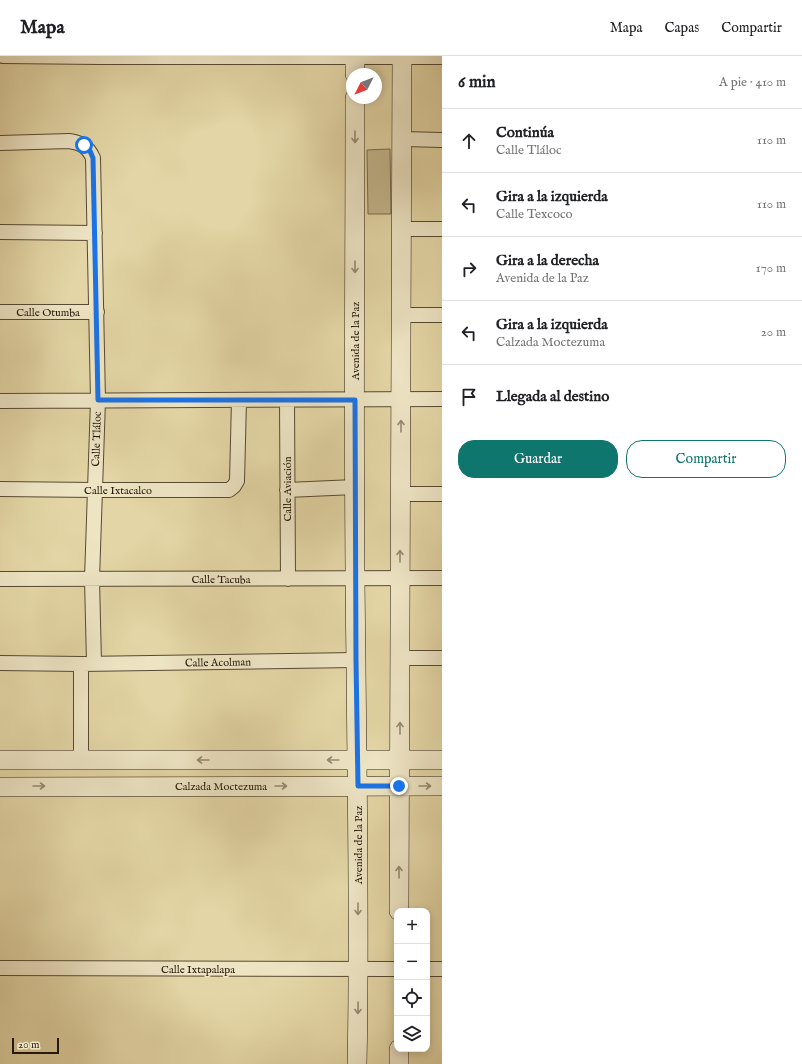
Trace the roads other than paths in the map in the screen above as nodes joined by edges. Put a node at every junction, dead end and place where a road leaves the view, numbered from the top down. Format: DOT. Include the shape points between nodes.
graph roads {
  1 [pos="4,56"];
  2 [pos="99,56"];
  3 [pos="402,56"];
  4 [pos="442,57"];
  5 [pos="355,62"];
  6 [pos="355,104"];
  7 [pos="402,139"];
  8 [pos="442,140"];
  9 [pos="0,143"];
  10 [pos="401,229"];
  11 [pos="442,229"];
  12 [pos="0,232"];
  13 [pos="95,233"];
  14 [pos="0,312"];
  15 [pos="97,312"];
  16 [pos="442,314"];
  17 [pos="401,315"];
  18 [pos="442,399"];
  19 [pos="98,400"];
  20 [pos="238,400"];
  21 [pos="287,400"];
  22 [pos="355,400"];
  23 [pos="401,400"];
  24 [pos="0,401"];
  25 [pos="355,487"];
  26 [pos="0,489"];
  27 [pos="95,490"];
  28 [pos="287,490"];
  29 [pos="400,494"];
  30 [pos="442,494"];
  31 [pos="442,578"];
  32 [pos="0,579"];
  33 [pos="92,579"];
  34 [pos="288,579"];
  35 [pos="355,579"];
  36 [pos="400,579"];
  37 [pos="400,658"];
  38 [pos="442,658"];
  39 [pos="356,660"];
  40 [pos="88,663"];
  41 [pos="0,664"];
  42 [pos="0,760"];
  43 [pos="81,760"];
  44 [pos="358,760"];
  45 [pos="400,760"];
  46 [pos="442,760"];
  47 [pos="0,786"];
  48 [pos="358,786"];
  49 [pos="399,786"];
  50 [pos="442,786"];
  51 [pos="399,908"];
  52 [pos="0,968"];
  53 [pos="359,969"];
  54 [pos="394,969"];
  55 [pos="430,969"];
  56 [pos="442,969"];
  57 [pos="399,1052"];
  58 [pos="357,1064"];
  59 [pos="399,1064"];
  1 -- 2 [label="street"];
  2 -- 5 [label="street"];
  3 -- 4 [label="street"];
  3 -- 5 [label="street"];
  3 -- 7 [label="street"];
  6 -- 22 [label="street, Avenida de la Paz, one-way"];
  7 -- 8 [label="street"];
  7 -- 10 [label="street"];
  9 -- 13 [label="street, Calle Tláloc" via="69,141 84,145 93,158"];
  10 -- 11 [label="street"];
  10 -- 17 [label="street"];
  12 -- 13 [label="street"];
  13 -- 15 [label="street, Calle Tláloc"];
  14 -- 15 [label="street, Calle Otumba"];
  15 -- 19 [label="street, Calle Tláloc"];
  16 -- 17 [label="street"];
  17 -- 23 [label="street"];
  18 -- 23 [label="street"];
  19 -- 20 [label="street"];
  19 -- 24 [label="street"];
  19 -- 27 [label="street, Calle Tláloc"];
  20 -- 21 [label="street"];
  20 -- 27 [label="street, Calle Ixtacalco" via="237,481 229,490"];
  21 -- 22 [label="street"];
  21 -- 28 [label="street, Calle Aviación"];
  22 -- 23 [label="street"];
  22 -- 25 [label="street, Avenida de la Paz"];
  29 -- 23 [label="street, one-way"];
  25 -- 28 [label="street"];
  25 -- 35 [label="street, Avenida de la Paz"];
  26 -- 27 [label="street, Calle Ixtacalco"];
  27 -- 33 [label="street, Calle Tláloc"];
  28 -- 34 [label="street, Calle Aviación"];
  29 -- 30 [label="street"];
  36 -- 29 [label="street, one-way"];
  31 -- 36 [label="street, Calle Tacuba"];
  32 -- 33 [label="street, Calle Tacuba"];
  33 -- 34 [label="street, Calle Tacuba"];
  33 -- 40 [label="street, Calle Tláloc"];
  34 -- 35 [label="street, Calle Tacuba"];
  35 -- 36 [label="street, Calle Tacuba"];
  35 -- 39 [label="street, Avenida de la Paz"];
  36 -- 37 [label="street"];
  37 -- 38 [label="street"];
  45 -- 37 [label="street, one-way"];
  39 -- 40 [label="street, Calle Acolman"];
  39 -- 44 [label="street, Avenida de la Paz"];
  40 -- 41 [label="street, Calle Acolman"];
  40 -- 43 [label="street, Calle Tláloc"];
  42 -- 43 [label="street"];
  44 -- 43 [label="street, one-way"];
  44 -- 45 [label="street"];
  44 -- 48 [label="street, Avenida de la Paz"];
  45 -- 46 [label="street"];
  45 -- 49 [label="street"];
  47 -- 48 [label="street, Calzada Moctezuma, one-way"];
  48 -- 49 [label="street, Calzada Moctezuma"];
  48 -- 53 [label="street, Avenida de la Paz, one-way"];
  49 -- 50 [label="street, Calzada Moctezuma, one-way"];
  51 -- 49 [label="street, one-way"];
  52 -- 53 [label="street, Calle Ixtapalapa"];
  53 -- 54 [label="street, Calle Ixtapalapa"];
  53 -- 58 [label="street, Avenida de la Paz, one-way"];
  55 -- 56 [label="street"];
  57 -- 59 [label="street"];
}
